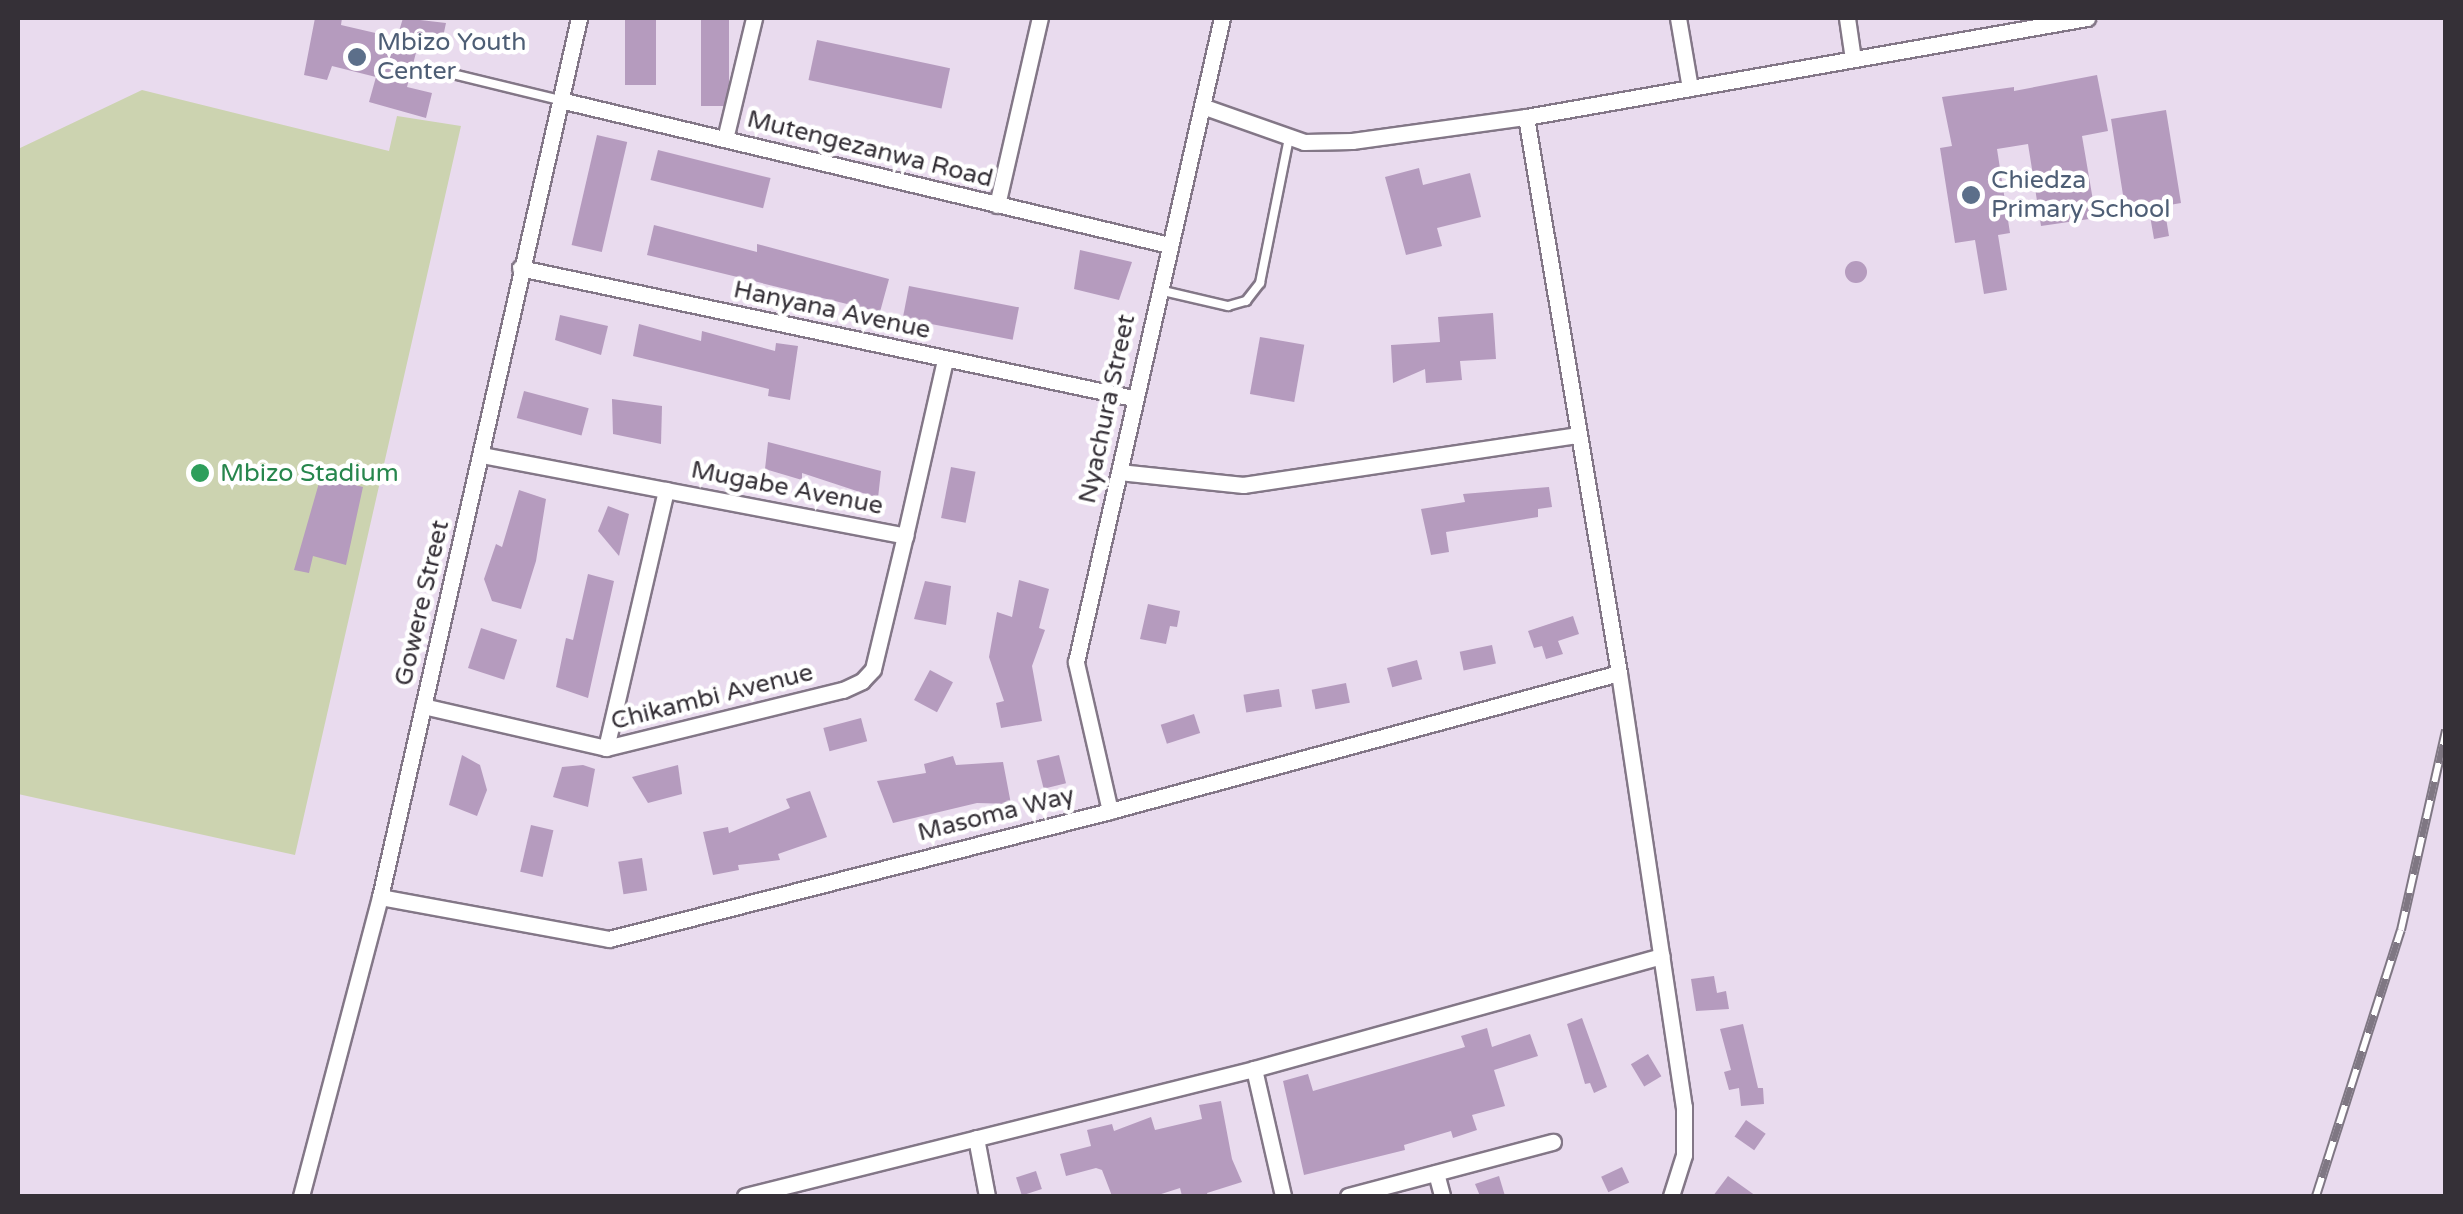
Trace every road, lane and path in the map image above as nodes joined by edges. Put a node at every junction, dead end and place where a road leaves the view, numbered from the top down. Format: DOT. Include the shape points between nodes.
graph roads {
  1 [pos="579,18"];
  2 [pos="754,18"];
  3 [pos="1040,18"];
  4 [pos="1222,18"];
  5 [pos="1678,18"];
  6 [pos="1847,18"];
  7 [pos="2088,18"];
  8 [pos="2027,22"];
  9 [pos="1853,58"];
  10 [pos="453,74"];
  11 [pos="1690,88"];
  12 [pos="560,100"];
  13 [pos="1202,106"];
  14 [pos="1526,116"];
  15 [pos="1289,138"];
  16 [pos="725,140"];
  17 [pos="997,205"];
  18 [pos="1169,245"];
  19 [pos="520,268"];
  20 [pos="1159,290"];
  21 [pos="944,360"];
  22 [pos="1133,398"];
  23 [pos="1578,435"];
  24 [pos="482,454"];
  25 [pos="1119,472"];
  26 [pos="666,490"];
  27 [pos="905,536"];
  28 [pos="1619,672"];
  29 [pos="423,706"];
  30 [pos="606,748"];
  31 [pos="1110,811"];
  32 [pos="380,896"];
  33 [pos="1662,956"];
  34 [pos="1254,1069"];
  35 [pos="976,1138"];
  36 [pos="1554,1142"];
  37 [pos="1436,1173"];
  38 [pos="301,1196"];
  39 [pos="745,1196"];
  40 [pos="987,1196"];
  41 [pos="1283,1196"];
  42 [pos="1348,1196"];
  43 [pos="1442,1196"];
  44 [pos="1671,1196"];
  1 -- 12 [label="street, Gowere Street"];
  2 -- 16 [label="street"];
  3 -- 17 [label="street"];
  4 -- 13 [label="street, Nyachura Street"];
  5 -- 11 [label="street"];
  6 -- 9 [label="street"];
  7 -- 8 [label="street"];
  8 -- 9 [label="street"];
  9 -- 11 [label="street"];
  10 -- 12 [label="lane"];
  11 -- 14 [label="street"];
  12 -- 16 [label="street, Mutengezanwa Road"];
  12 -- 19 [label="street, Gowere Street"];
  13 -- 15 [label="street"];
  13 -- 18 [label="street, Nyachura Street"];
  14 -- 15 [label="street" via="1352,141"];
  14 -- 23 [label="street"];
  15 -- 20 [label="lane" via="1260,282 1246,301 1228,306"];
  16 -- 17 [label="street, Mutengezanwa Road"];
  17 -- 18 [label="street, Mutengezanwa Road"];
  18 -- 20 [label="street, Nyachura Street"];
  19 -- 21 [label="street, Hanyana Avenue"];
  19 -- 24 [label="street, Gowere Street"];
  20 -- 22 [label="street, Nyachura Street"];
  21 -- 22 [label="street, Hanyana Avenue"];
  21 -- 27 [label="street, Mugabe Avenue"];
  22 -- 25 [label="street, Nyachura Street"];
  23 -- 25 [label="street" via="1243,485"];
  23 -- 28 [label="street"];
  24 -- 26 [label="street, Mugabe Avenue"];
  24 -- 29 [label="street, Gowere Street"];
  25 -- 31 [label="street, Nyachura Street" via="1076,662"];
  26 -- 27 [label="street, Mugabe Avenue"];
  26 -- 30 [label="street"];
  27 -- 30 [label="street, Chikambi Avenue" via="873,669 862,682"];
  28 -- 31 [label="street, Masoma Way"];
  28 -- 33 [label="street"];
  29 -- 30 [label="street, Chikambi Avenue"];
  29 -- 32 [label="street, Gowere Street"];
  31 -- 32 [label="street, Masoma Way" via="608,939"];
  32 -- 38 [label="street, Gowere Street"];
  33 -- 34 [label="street"];
  33 -- 44 [label="street" via="1684,1107 1684,1155"];
  34 -- 35 [label="street"];
  34 -- 41 [label="street"];
  35 -- 39 [label="street"];
  35 -- 40 [label="street"];
  36 -- 37 [label="street"];
  37 -- 42 [label="street"];
  37 -- 43 [label="street"];
}
